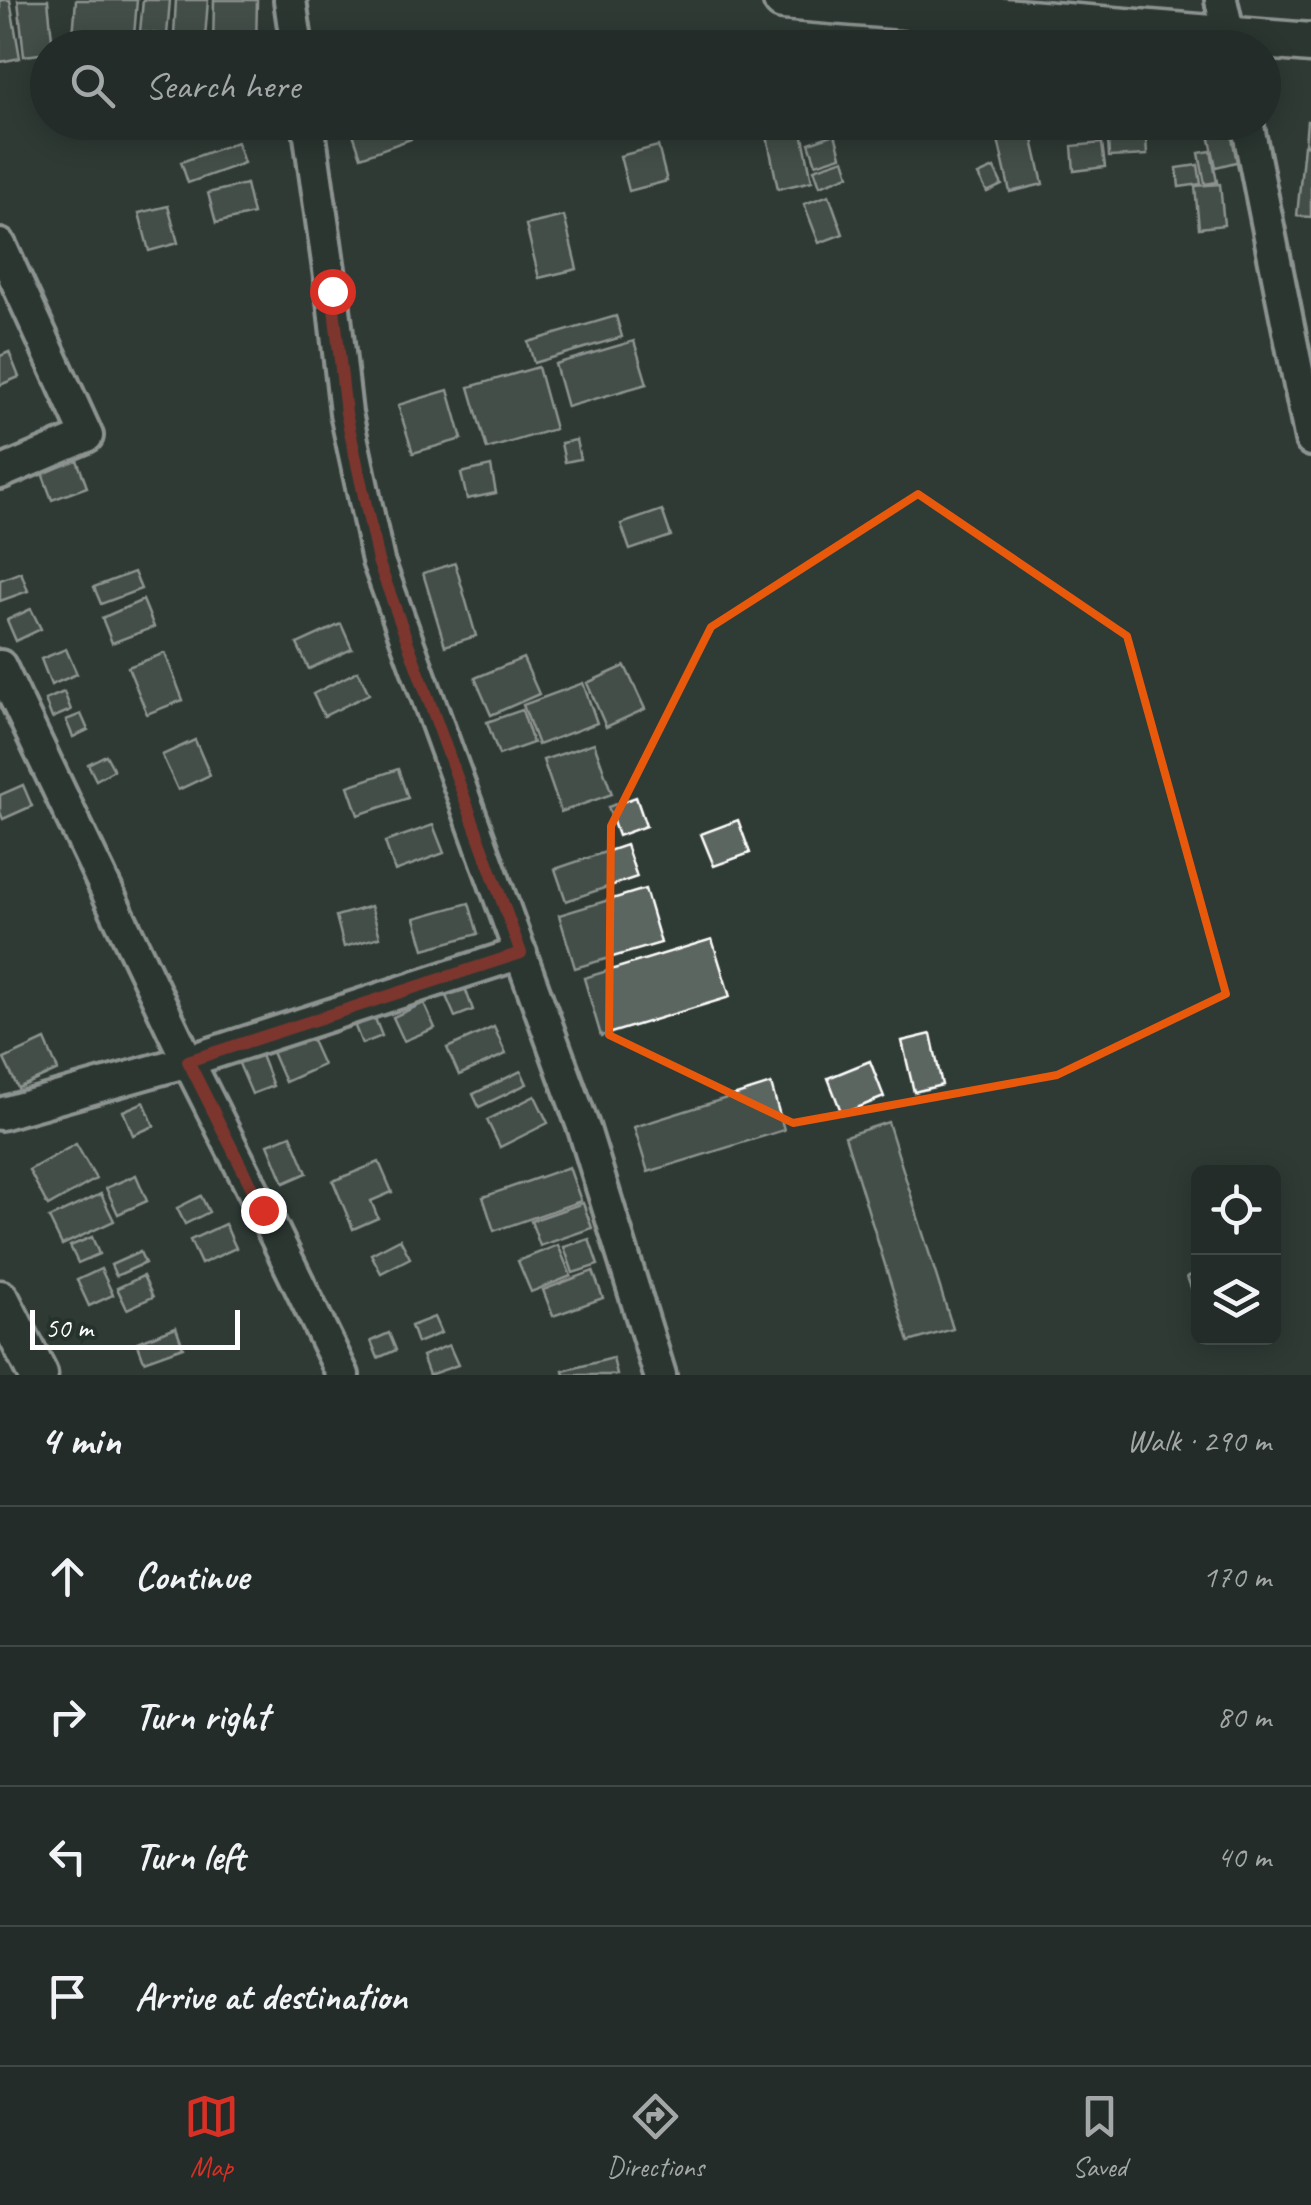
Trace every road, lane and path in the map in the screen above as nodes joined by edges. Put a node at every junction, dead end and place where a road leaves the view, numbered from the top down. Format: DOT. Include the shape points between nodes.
graph roads {
  1 [pos="290,0"];
  2 [pos="783,0"];
  3 [pos="1228,28"];
  4 [pos="294,30"];
  5 [pos="1281,38"];
  6 [pos="1311,43"];
  7 [pos="311,140"];
  8 [pos="1251,140"];
  9 [pos="0,245"];
  10 [pos="1311,440"];
  11 [pos="0,473"];
  12 [pos="0,666"];
  13 [pos="521,953"];
  14 [pos="188,1061"];
  15 [pos="0,1114"];
  16 [pos="0,1300"];
  17 [pos="38,1375"];
  18 [pos="343,1375"];
  19 [pos="660,1375"];
  1 -- 4 [label="street"];
  2 -- 3 [label="street"];
  5 -- 6 [label="street"];
  7 -- 13 [label="street" via="346,413 378,561"];
  8 -- 10 [label="street"];
  9 -- 11 [label="street" via="87,436"];
  12 -- 14 [label="street"];
  13 -- 14 [label="street"];
  13 -- 19 [label="street" via="584,1128"];
  14 -- 15 [label="street"];
  14 -- 18 [label="street"];
  16 -- 17 [label="street"];
}
